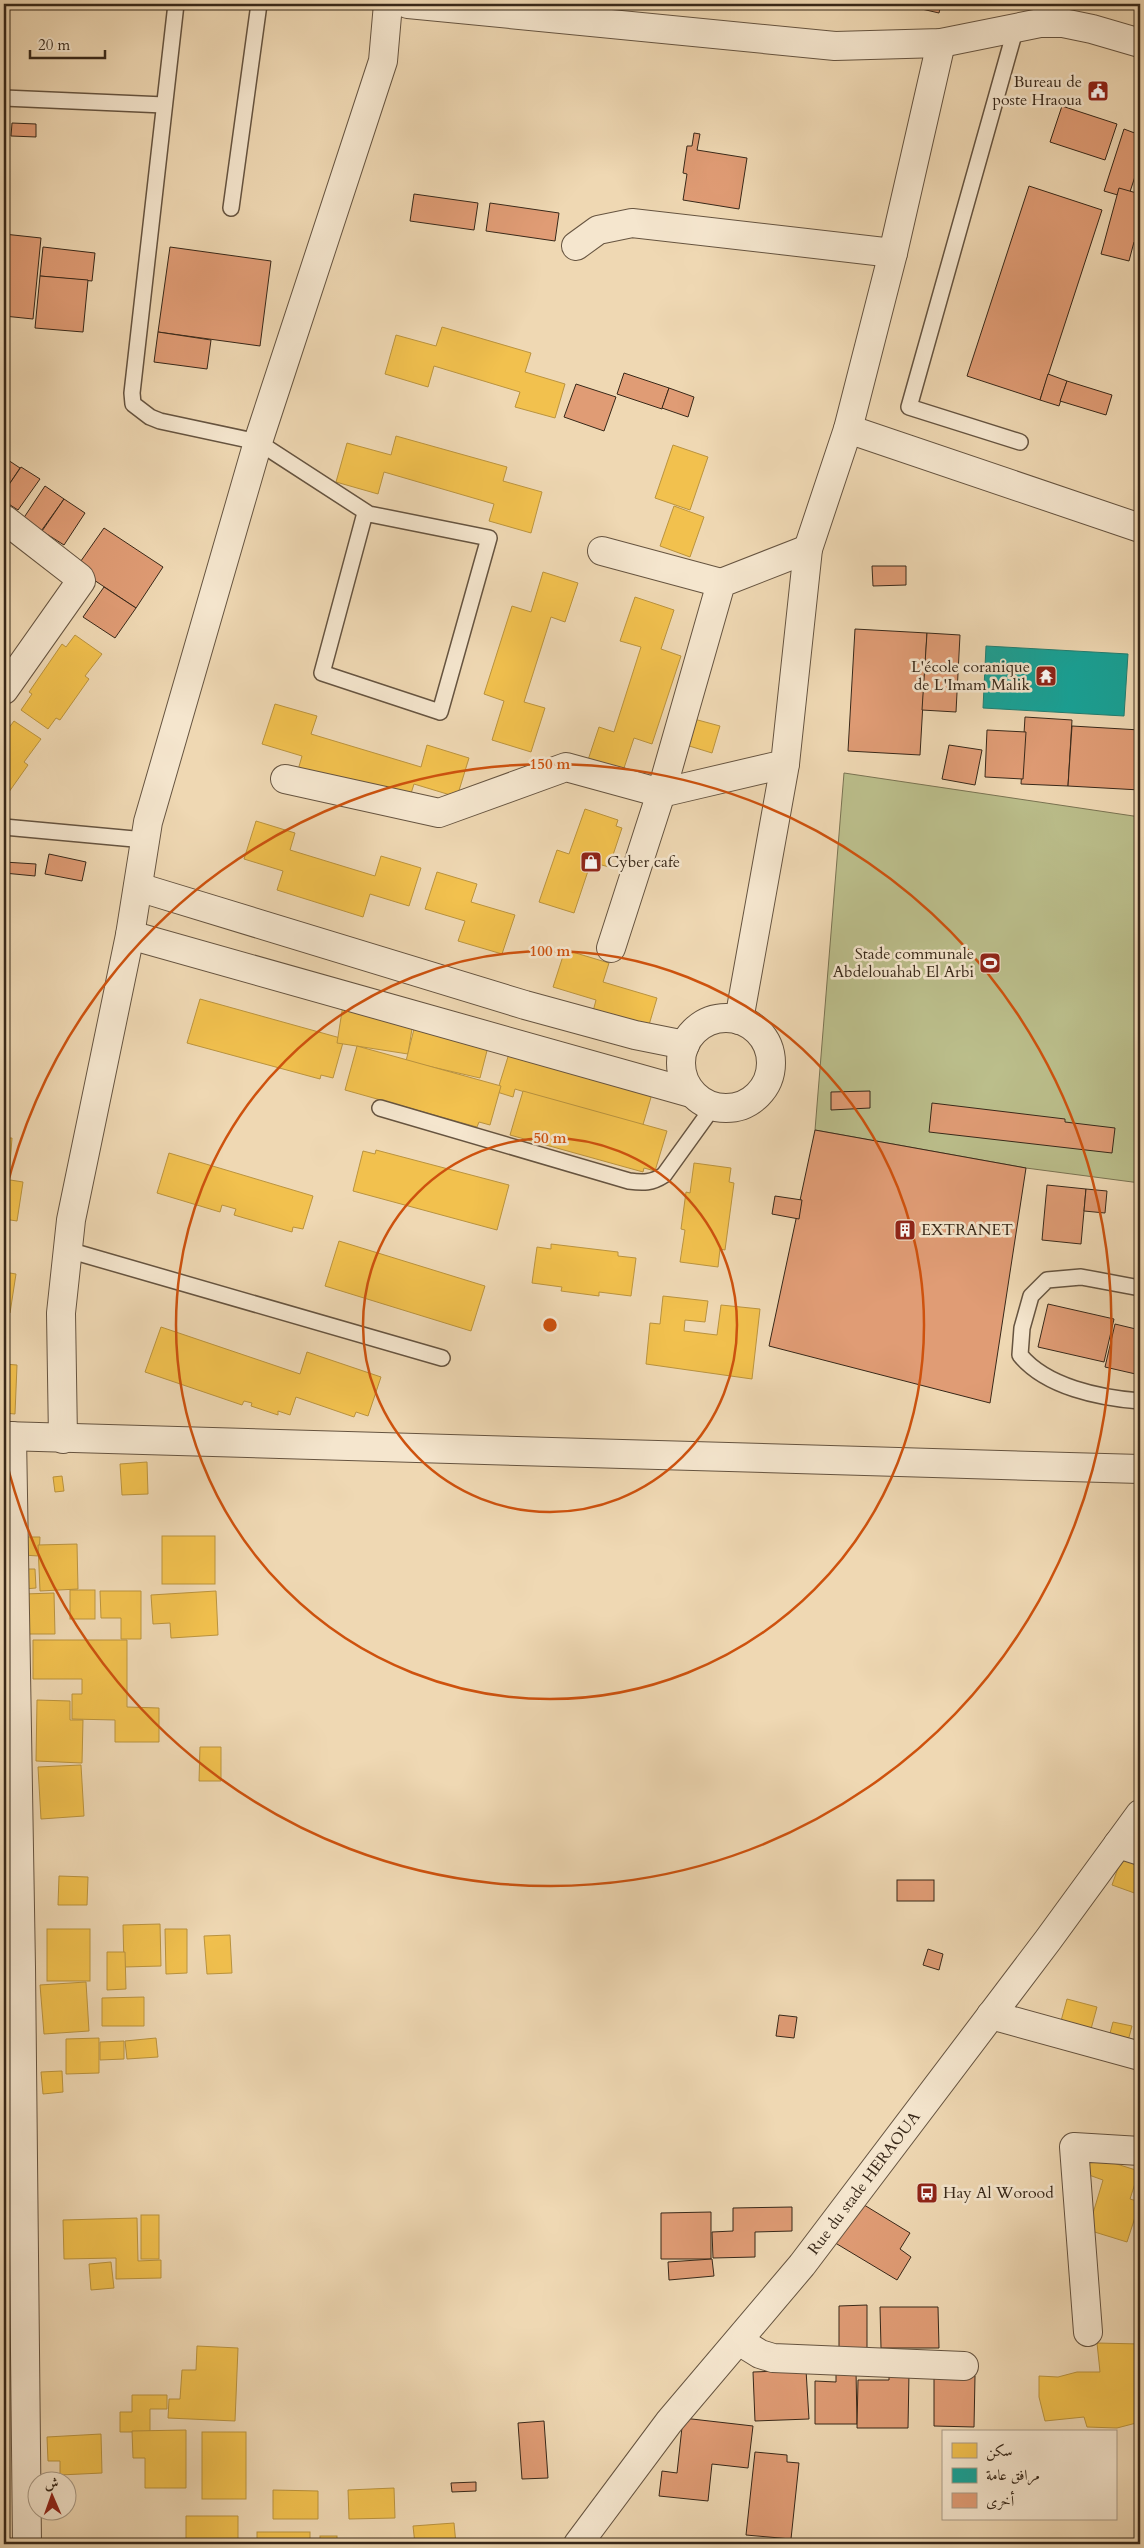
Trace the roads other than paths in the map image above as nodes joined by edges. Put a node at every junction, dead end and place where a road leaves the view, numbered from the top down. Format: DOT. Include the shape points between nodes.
graph roads {
  1 [pos="176,4"];
  2 [pos="259,4"];
  3 [pos="388,4"];
  4 [pos="408,4"];
  5 [pos="1016,27"];
  6 [pos="942,43"];
  7 [pos="1140,43"];
  8 [pos="4,98"];
  9 [pos="164,105"];
  10 [pos="231,208"];
  11 [pos="576,246"];
  12 [pos="893,254"];
  13 [pos="848,429"];
  14 [pos="258,442"];
  15 [pos="1020,442"];
  16 [pos="365,514"];
  17 [pos="4,519"];
  18 [pos="1140,528"];
  19 [pos="808,549"];
  20 [pos="602,551"];
  21 [pos="721,583"];
  22 [pos="4,690"];
  23 [pos="785,764"];
  24 [pos="285,779"];
  25 [pos="662,793"];
  26 [pos="4,827"];
  27 [pos="145,840"];
  28 [pos="138,887"];
  29 [pos="130,936"];
  30 [pos="611,948"];
  31 [pos="738,1020"];
  32 [pos="685,1045"];
  33 [pos="702,1100"];
  34 [pos="380,1108"];
  35 [pos="68,1250"];
  36 [pos="1140,1288"];
  37 [pos="442,1358"];
  38 [pos="1140,1401"];
  39 [pos="8,1436"];
  40 [pos="63,1439"];
  41 [pos="1140,1469"];
  42 [pos="1140,1814"];
  43 [pos="1129,1848"];
  44 [pos="13,1968"];
  45 [pos="991,2015"];
  46 [pos="1140,2056"];
  47 [pos="1140,2151"];
  48 [pos="14,2326"];
  49 [pos="1088,2332"];
  50 [pos="739,2341"];
  51 [pos="964,2366"];
  52 [pos="27,2544"];
  53 [pos="578,2544"];
  1 -- 9 [label="lane"];
  2 -- 10 [label="lane"];
  3 -- 14 [label="street" via="383,61"];
  4 -- 6 [label="street" via="835,46"];
  5 -- 6 [label="street"];
  5 -- 7 [label="street" via="1063,23"];
  5 -- 15 [label="lane" via="909,407"];
  6 -- 12 [label="street"];
  8 -- 9 [label="lane"];
  9 -- 14 [label="lane" via="133,404 160,421"];
  11 -- 12 [label="street" via="598,230 632,223"];
  12 -- 13 [label="street"];
  13 -- 18 [label="street"];
  13 -- 19 [label="street"];
  14 -- 16 [label="lane" via="369,514 489,538 440,712 322,674"];
  14 -- 27 [label="street"];
  17 -- 22 [label="street" via="81,582"];
  19 -- 21 [label="street"];
  19 -- 23 [label="street"];
  20 -- 21 [label="street"];
  21 -- 25 [label="street"];
  23 -- 25 [label="street"];
  23 -- 31 [label="street"];
  24 -- 25 [label="street" via="440,813 566,768"];
  25 -- 30 [label="street"];
  26 -- 27 [label="lane"];
  27 -- 28 [label="street"];
  28 -- 29 [label="street"];
  28 -- 32 [label="street" via="525,1005 634,1035"];
  29 -- 33 [label="street"];
  29 -- 35 [label="street" via="71,1220"];
  31 -- 32 [label="street" via="726,1018 707,1023 692,1034"];
  31 -- 33 [label="street" via="760,1034 767,1045 770,1057 767,1082 760,1093 744,1104 726,1108"];
  32 -- 33 [label="street" via="681,1070"];
  33 -- 34 [label="lane" via="664,1175 654,1182 642,1183"];
  35 -- 37 [label="lane"];
  35 -- 40 [label="street" via="61,1313"];
  36 -- 38 [label="lane" via="1081,1277 1047,1280 1031,1296 1022,1328 1020,1355 1030,1368 1052,1381 1116,1399"];
  39 -- 40 [label="street"];
  39 -- 44 [label="street"];
  40 -- 41 [label="street"];
  42 -- 43 [label="street, Rue du stade HERAOUA"];
  43 -- 45 [label="street, Rue du stade HERAOUA"];
  44 -- 48 [label="street"];
  45 -- 46 [label="street"];
  45 -- 50 [label="street, Rue du stade HERAOUA" via="802,2264"];
  47 -- 49 [label="street" via="1074,2147"];
  48 -- 52 [label="street"];
  50 -- 51 [label="street" via="772,2358"];
  50 -- 53 [label="street, Rue du stade HERAOUA" via="669,2422"];
}
